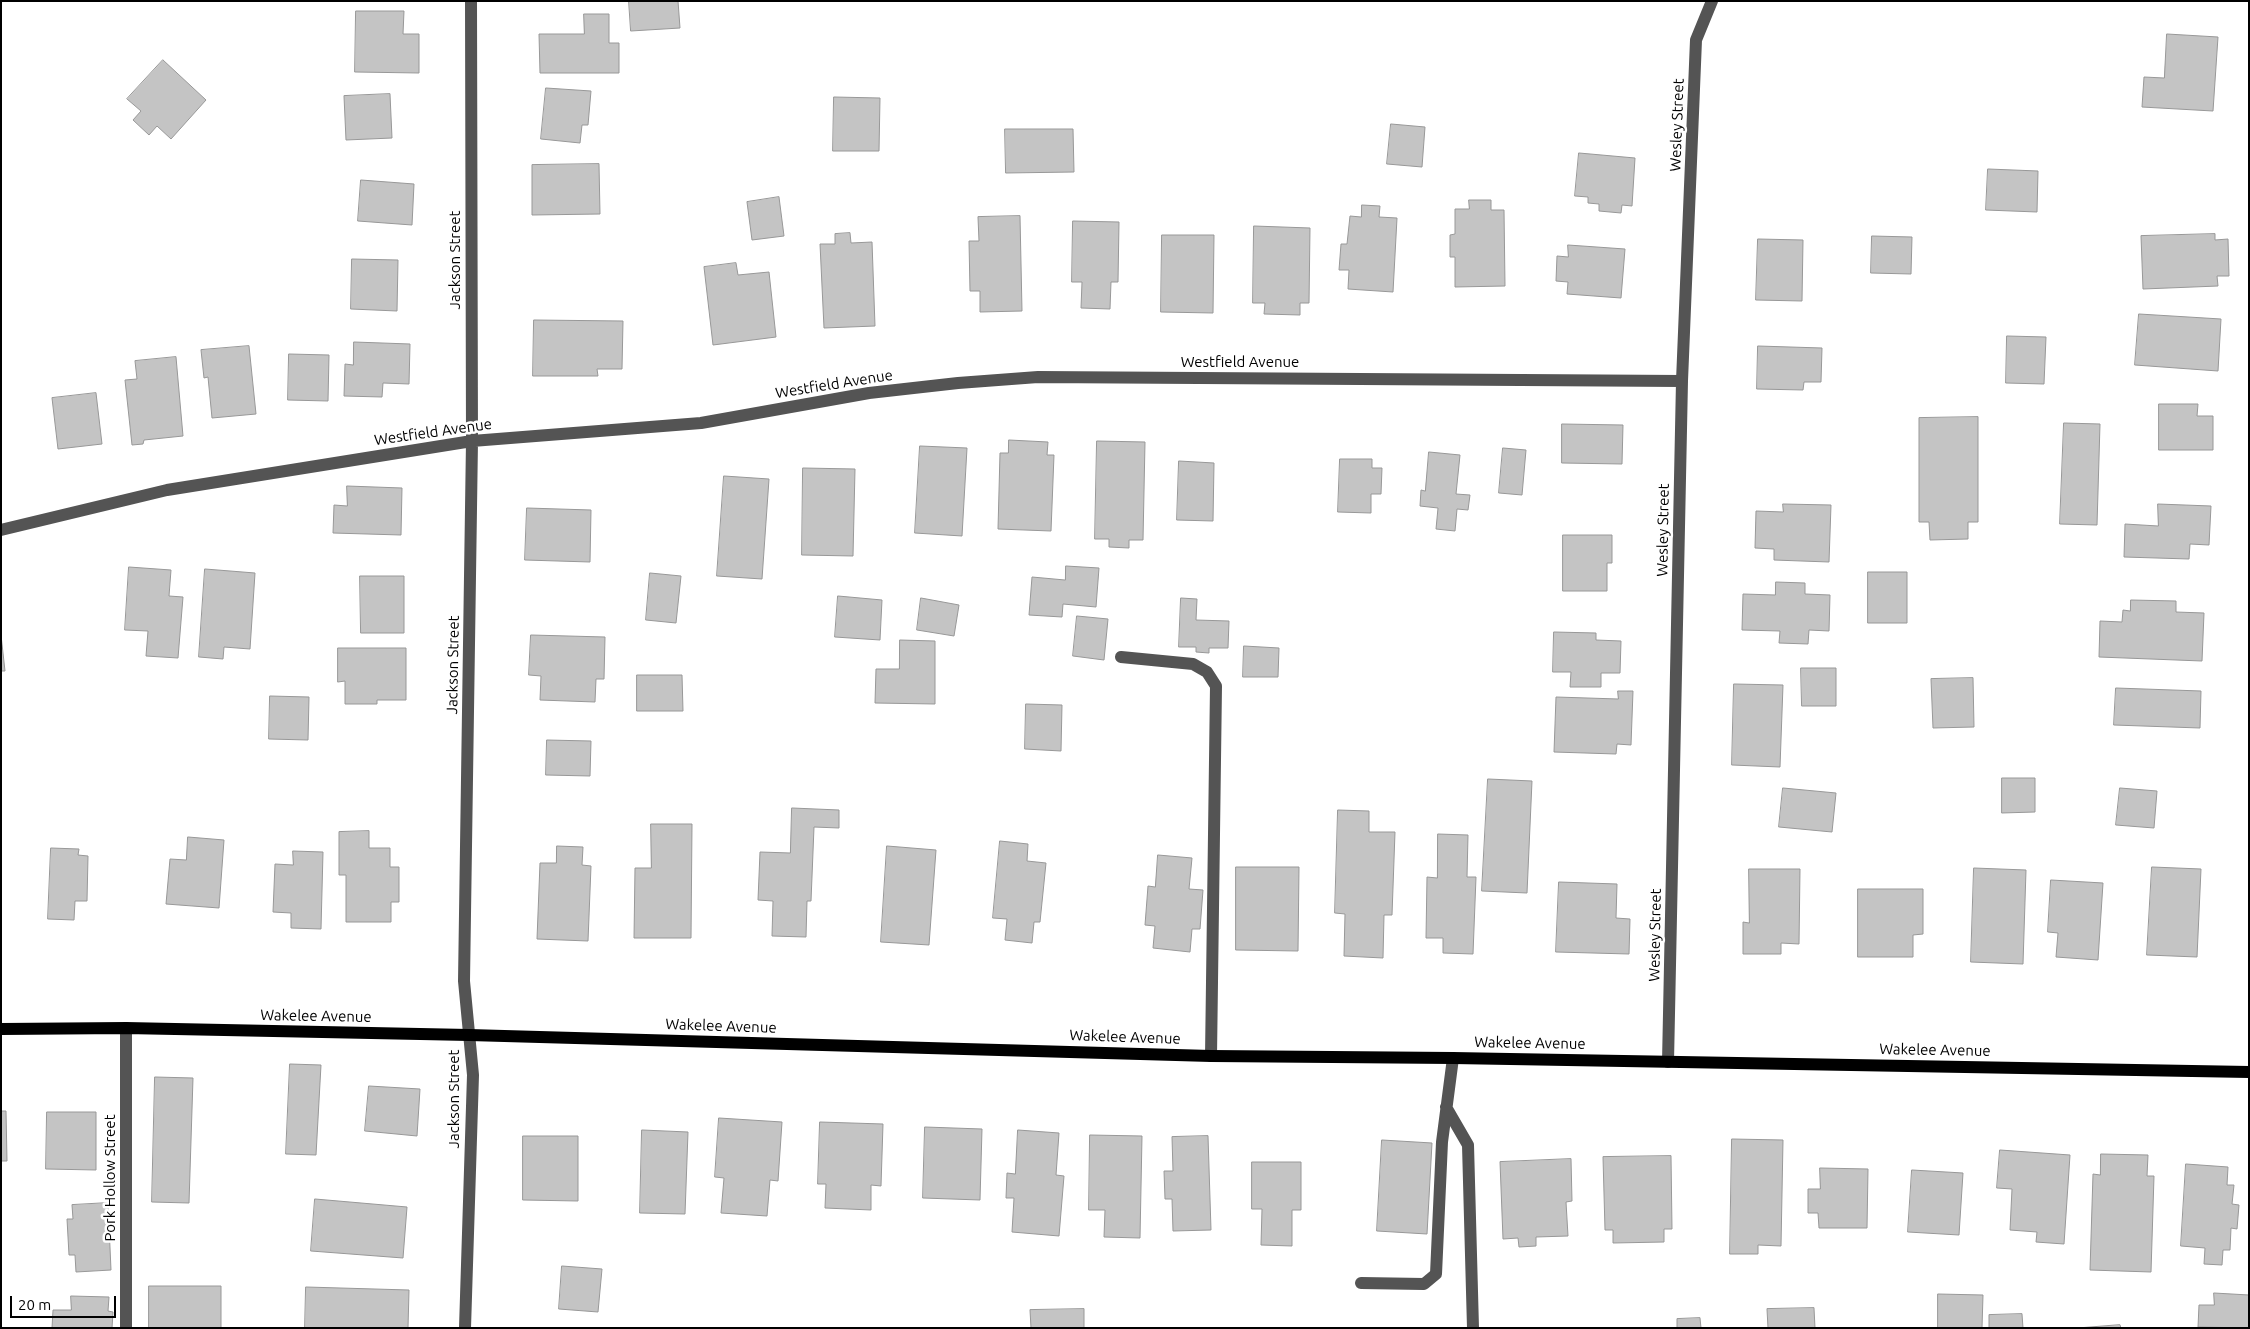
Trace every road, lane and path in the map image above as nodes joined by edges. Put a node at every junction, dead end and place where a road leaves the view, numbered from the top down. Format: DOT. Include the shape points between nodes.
graph roads {
  1 [pos="471,1"];
  2 [pos="1712,1"];
  3 [pos="1682,381"];
  4 [pos="472,441"];
  5 [pos="1,530"];
  6 [pos="1121,657"];
  7 [pos="126,1028"];
  8 [pos="1,1029"];
  9 [pos="469,1035"];
  10 [pos="1210,1056"];
  11 [pos="1453,1058"];
  12 [pos="1668,1062"];
  13 [pos="2249,1072"];
  14 [pos="1446,1107"];
  15 [pos="1362,1283"];
  16 [pos="126,1328"];
  17 [pos="465,1328"];
  18 [pos="1473,1328"];
  1 -- 4 [label="street, Jackson Street"];
  2 -- 3 [label="street, Wesley Street" via="1696,40"];
  3 -- 4 [label="street, Westfield Avenue" via="1038,378 869,393 701,423"];
  3 -- 12 [label="street, Wesley Street"];
  4 -- 5 [label="street, Westfield Avenue" via="167,490"];
  4 -- 9 [label="street, Jackson Street" via="464,981"];
  6 -- 10 [label="street" via="1193,664 1207,672 1216,686"];
  7 -- 8 [label="main road, Wakelee Avenue"];
  7 -- 9 [label="main road, Wakelee Avenue"];
  7 -- 16 [label="street, Pork Hollow Street"];
  9 -- 10 [label="main road, Wakelee Avenue"];
  9 -- 17 [label="street, Jackson Street" via="473,1075"];
  10 -- 11 [label="main road, Wakelee Avenue"];
  11 -- 12 [label="main road, Wakelee Avenue"];
  11 -- 14 [label="street"];
  12 -- 13 [label="main road, Wakelee Avenue"];
  14 -- 15 [label="street" via="1436,1274 1424,1284"];
  14 -- 18 [label="street" via="1468,1145"];
}
